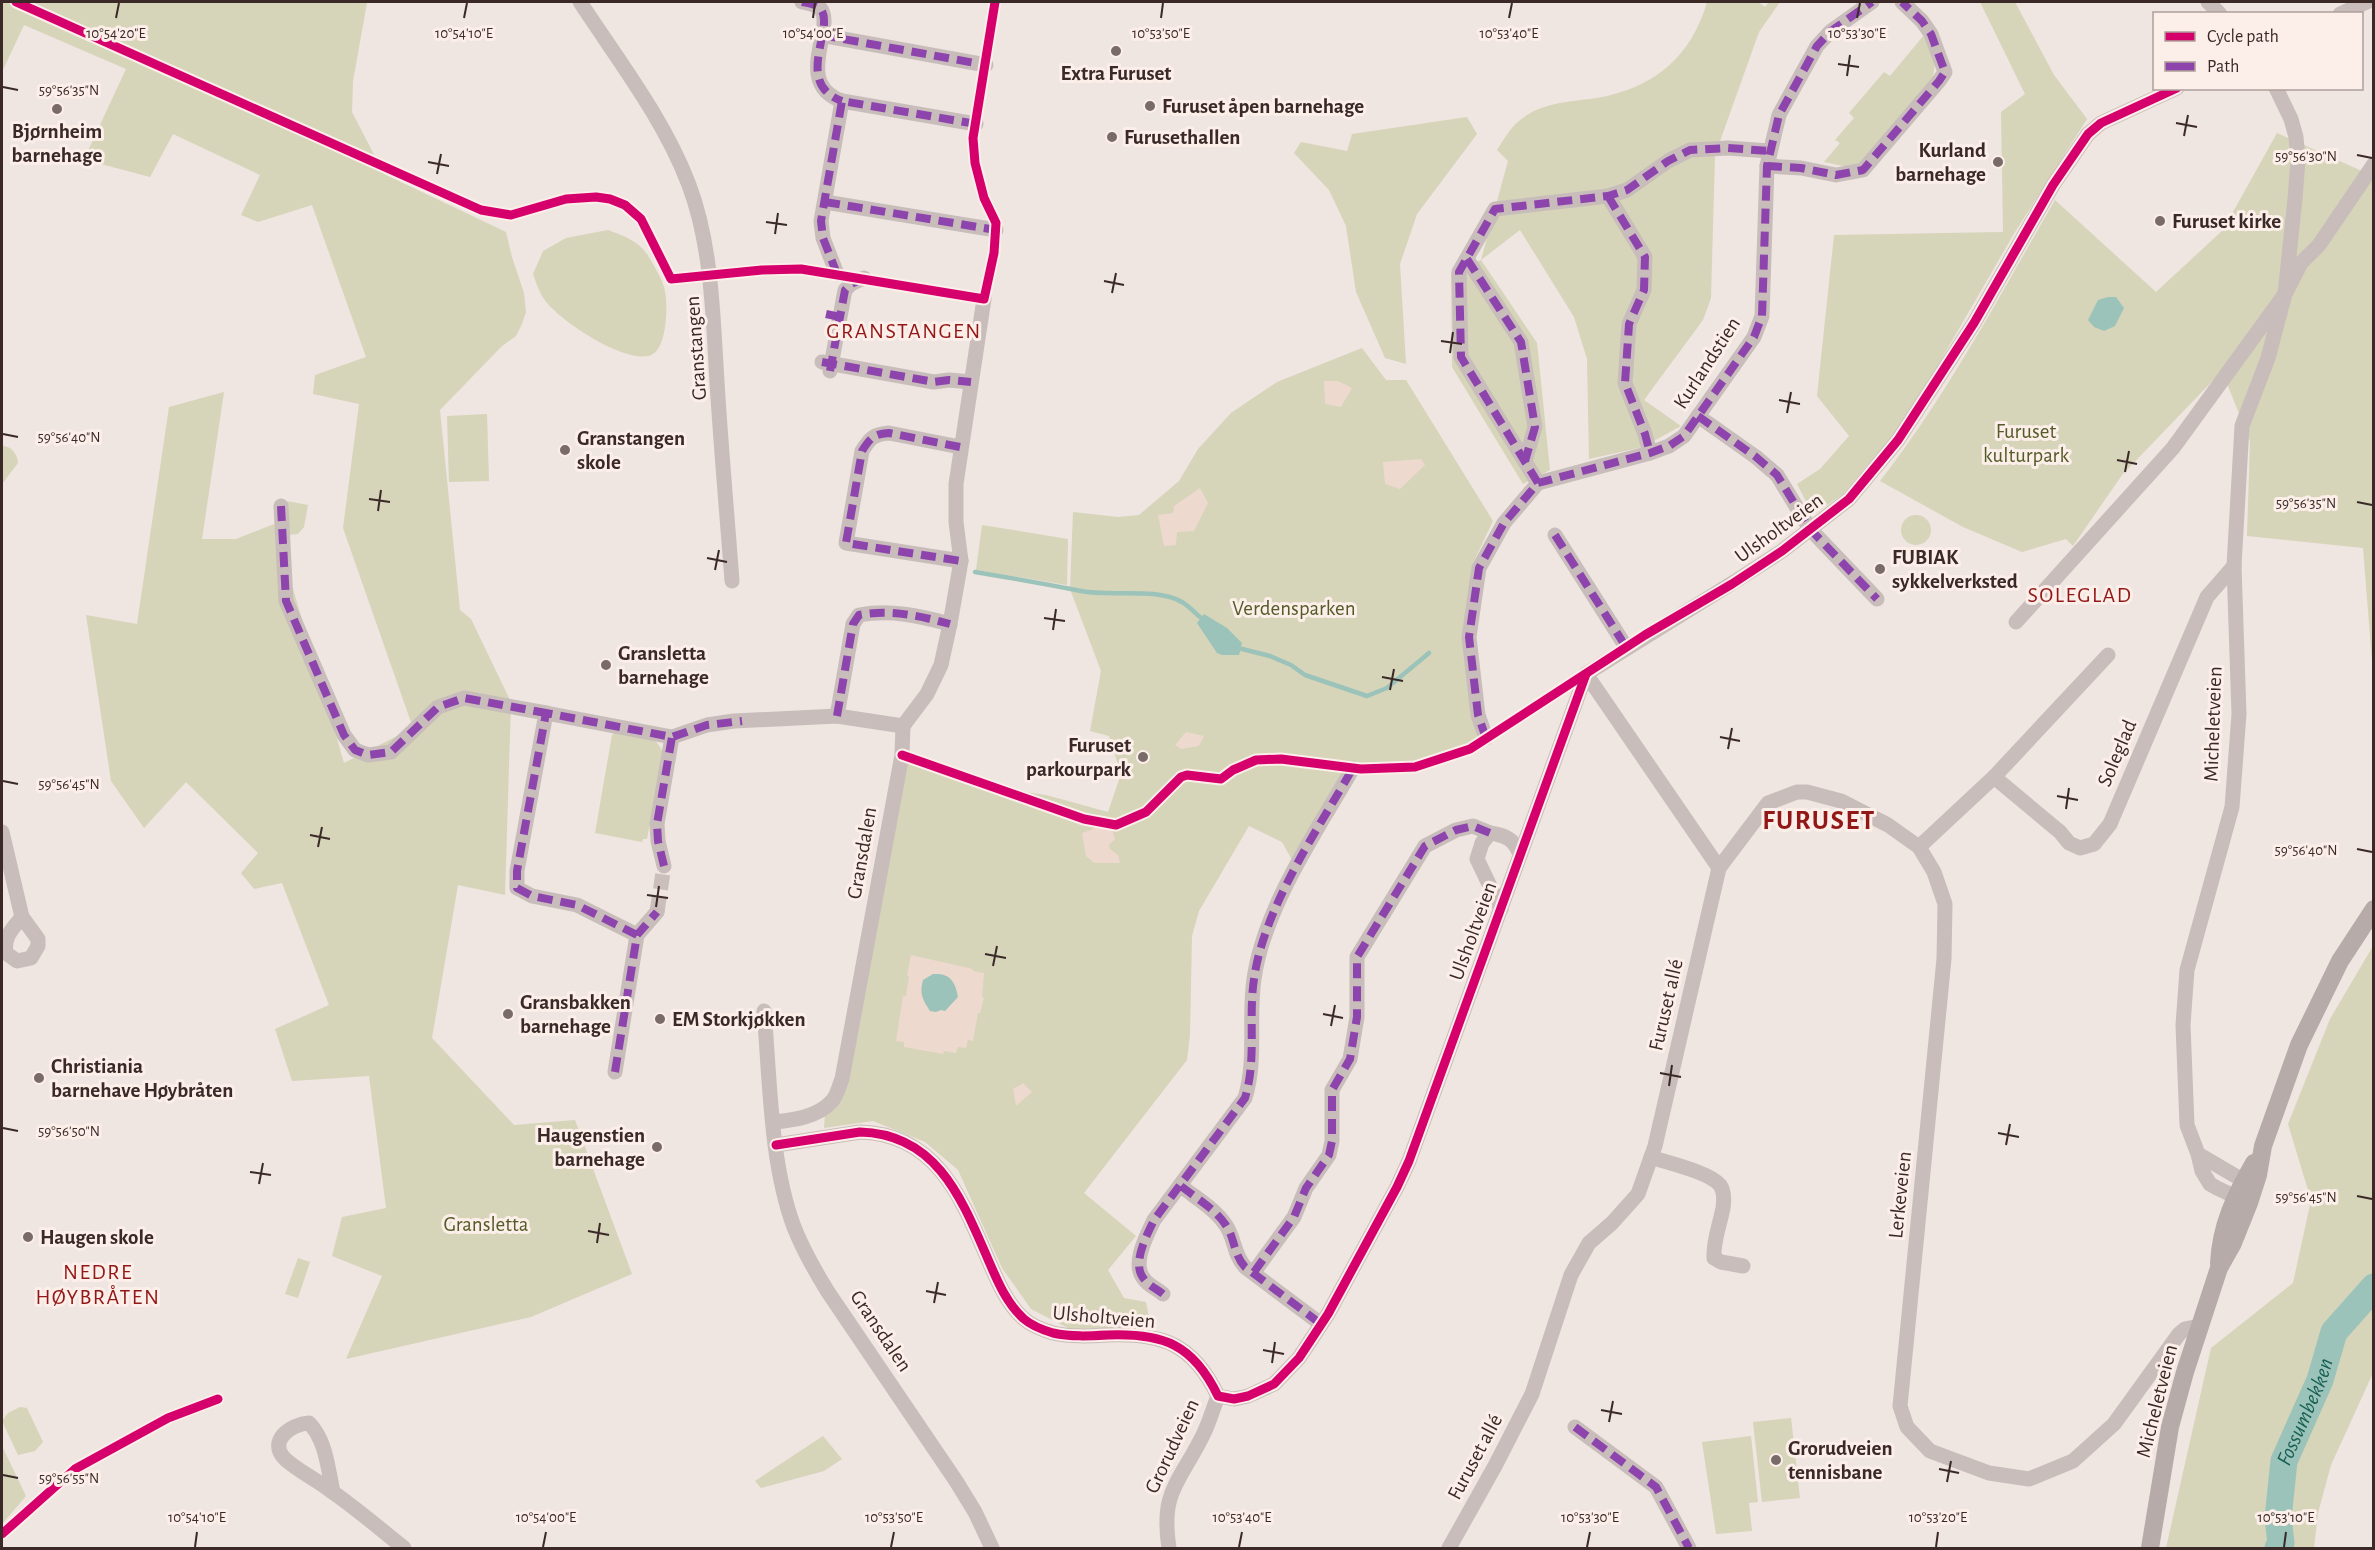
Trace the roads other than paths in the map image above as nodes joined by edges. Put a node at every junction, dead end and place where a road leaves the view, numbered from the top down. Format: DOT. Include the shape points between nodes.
graph roads {
  1 [pos="580,2"];
  2 [pos="802,2"];
  3 [pos="1872,2"];
  4 [pos="1902,2"];
  5 [pos="2367,2"];
  6 [pos="2344,12"];
  7 [pos="821,35"];
  8 [pos="986,65"];
  9 [pos="2173,90"];
  10 [pos="2277,90"];
  11 [pos="842,101"];
  12 [pos="976,124"];
  13 [pos="1768,158"];
  14 [pos="2373,164"];
  15 [pos="1608,196"];
  16 [pos="825,202"];
  17 [pos="996,230"];
  18 [pos="1467,259"];
  19 [pos="837,274"];
  20 [pos="864,278"];
  21 [pos="2285,294"];
  22 [pos="984,299"];
  23 [pos="971,382"];
  24 [pos="1698,416"];
  25 [pos="960,447"];
  26 [pos="1650,453"];
  27 [pos="1525,461"];
  28 [pos="1539,483"];
  29 [pos="281,506"];
  30 [pos="1810,529"];
  31 [pos="1555,535"];
  32 [pos="962,561"];
  33 [pos="2234,566"];
  34 [pos="732,581"];
  35 [pos="1877,599"];
  36 [pos="2016,622"];
  37 [pos="950,624"];
  38 [pos="1626,647"];
  39 [pos="2108,655"];
  40 [pos="1586,674"];
  41 [pos="546,713"];
  42 [pos="837,716"];
  43 [pos="903,726"];
  44 [pos="672,737"];
  45 [pos="1486,738"];
  46 [pos="1353,768"];
  47 [pos="1994,777"];
  48 [pos="2,832"];
  49 [pos="1490,833"];
  50 [pos="1919,847"];
  51 [pos="1520,855"];
  52 [pos="664,866"];
  53 [pos="1719,868"];
  54 [pos="1500,909"];
  55 [pos="2373,909"];
  56 [pos="657,912"];
  57 [pos="22,917"];
  58 [pos="637,934"];
  59 [pos="764,1011"];
  60 [pos="615,1072"];
  61 [pos="774,1122"];
  62 [pos="776,1144"];
  63 [pos="1651,1157"];
  64 [pos="1181,1186"];
  65 [pos="2243,1191"];
  66 [pos="1743,1266"];
  67 [pos="1254,1272"];
  68 [pos="1163,1294"];
  69 [pos="1321,1324"];
  70 [pos="2199,1326"];
  71 [pos="1218,1396"];
  72 [pos="1575,1427"];
  73 [pos="333,1492"];
  74 [pos="404,1548"];
  75 [pos="992,1548"];
  76 [pos="1169,1548"];
  77 [pos="1449,1548"];
  78 [pos="1689,1548"];
  79 [pos="2150,1548"];
  1 -- 34 [label="street, Granstangen" via="675,152 697,211 711,297"];
  2 -- 7 [label="street" via="822,10"];
  3 -- 13 [label="street, Kurlandstien" via="1817,46 1779,115"];
  4 -- 13 [label="street" via="1931,34 1945,72 1863,170 1836,175"];
  5 -- 6 [label="street"];
  7 -- 8 [label="street"];
  7 -- 11 [label="street" via="816,65 824,89"];
  9 -- 30 [label="street, Ulsholtveien" via="2101,123 2088,134 2053,184 1974,323 1898,440 1849,500"];
  10 -- 21 [label="street" via="2291,119 2298,160"];
  11 -- 12 [label="street"];
  11 -- 16 [label="street"];
  13 -- 15 [label="street" via="1728,148 1690,150 1627,189"];
  13 -- 24 [label="street, Kurlandstien" via="1762,316 1754,337"];
  14 -- 21 [label="street, Micheletveien" via="2319,245 2301,263"];
  15 -- 18 [label="street" via="1495,209"];
  15 -- 26 [label="street" via="1645,257 1644,290 1629,324 1625,383"];
  16 -- 17 [label="street"];
  16 -- 19 [label="street" via="823,238"];
  18 -- 27 [label="street" via="1521,342 1535,427"];
  18 -- 27 [label="street" via="1459,272 1461,357"];
  20 -- 23 [label="street" via="845,290 833,316 828,365 934,386 949,380"];
  21 -- 33 [label="street, Micheletveien" via="2268,358 2242,426"];
  21 -- 36 [label="street, Micheletveien" via="2173,448"];
  22 -- 23 [label="street"];
  23 -- 25 [label="street"];
  24 -- 26 [label="street, Kurlandstien" via="1684,436"];
  24 -- 30 [label="street" via="1778,475"];
  25 -- 32 [label="street" via="956,522"];
  25 -- 32 [label="street" via="889,433 869,439 862,451 846,543"];
  26 -- 28 [label="street, Kurlandstien"];
  27 -- 28 [label="street"];
  28 -- 45 [label="street" via="1504,523 1479,568 1470,637 1479,715"];
  29 -- 41 [label="street" via="286,601 344,735 356,750 368,754 391,752 438,707 464,698"];
  30 -- 35 [label="street"];
  30 -- 38 [label="street, Ulsholtveien" via="1732,584"];
  31 -- 38 [label="street"];
  32 -- 37 [label="street"];
  33 -- 47 [label="street, Soleglad" via="2207,597 2110,824 2094,844 2080,848 2069,843"];
  33 -- 65 [label="street, Micheletveien" via="2239,714 2232,807 2187,970 2183,1025 2187,1125 2198,1154"];
  37 -- 42 [label="street" via="913,615 860,615 853,624"];
  37 -- 43 [label="street" via="942,664 927,694"];
  38 -- 40 [label="street, Ulsholtveien"];
  39 -- 47 [label="street"];
  40 -- 51 [label="street, Ulsholtveien"];
  40 -- 53 [label="street"];
  41 -- 44 [label="street"];
  41 -- 58 [label="street" via="517,888 532,896 577,905"];
  42 -- 43 [label="street"];
  42 -- 44 [label="street" via="707,725"];
  43 -- 61 [label="street, Gransdalen" via="902,755 842,1079 833,1101 815,1113"];
  44 -- 52 [label="street" via="657,825"];
  46 -- 64 [label="street" via="1283,892 1259,955 1254,980 1253,1057 1245,1098"];
  47 -- 50 [label="street"];
  48 -- 57 [label="street"];
  49 -- 51 [label="street" via="1504,835 1516,845"];
  49 -- 54 [label="street, Ulsholtveien" via="1477,859"];
  49 -- 67 [label="street" via="1473,826 1425,846 1357,957 1353,1047 1332,1090 1329,1155 1306,1188 1294,1217"];
  50 -- 53 [label="street, Lerkeveien" via="1888,825 1841,801 1797,792 1768,803"];
  50 -- 70 [label="street, Lerkeveien" via="1934,872 1945,904 1944,958 1900,1406 1907,1427 1930,1451 1989,1473 2029,1479 2073,1461 2114,1424 2179,1334"];
  51 -- 54 [label="street, Ulsholtveien"];
  53 -- 63 [label="street, Furuset allé"];
  54 -- 69 [label="street, Ulsholtveien" via="1409,1161"];
  55 -- 65 [label="main road, Micheletveien" via="2312,1015"];
  56 -- 58 [label="street"];
  58 -- 60 [label="street"];
  59 -- 61 [label="street, Gransdalen"];
  61 -- 62 [label="street, Gransdalen"];
  62 -- 71 [label="street, Ulsholtveien" via="873,1132 924,1152 965,1206 1008,1302 1026,1321 1060,1334 1147,1335 1166,1340 1191,1355"];
  62 -- 75 [label="street, Gransdalen" via="789,1212 812,1266 956,1481"];
  63 -- 66 [label="street" via="1708,1177 1719,1185 1724,1196 1714,1258"];
  63 -- 77 [label="street, Furuset allé" via="1638,1194 1588,1243 1571,1275 1532,1394"];
  64 -- 67 [label="street" via="1226,1225 1238,1259"];
  64 -- 68 [label="street" via="1154,1220 1140,1262 1144,1279"];
  65 -- 70 [label="main road, Micheletveien" via="2220,1239 2219,1268"];
  67 -- 69 [label="street"];
  69 -- 71 [label="street, Ulsholtveien" via="1299,1358 1274,1384 1234,1399"];
  70 -- 79 [label="main road, Micheletveien" via="2170,1426"];
  71 -- 76 [label="street, Grorudveien" via="1166,1509"];
  72 -- 78 [label="street" via="1656,1487"];
  73 -- 73 [label="street" via="284,1458 279,1446 287,1429 309,1423 316,1430"];
  73 -- 74 [label="street"];
}
